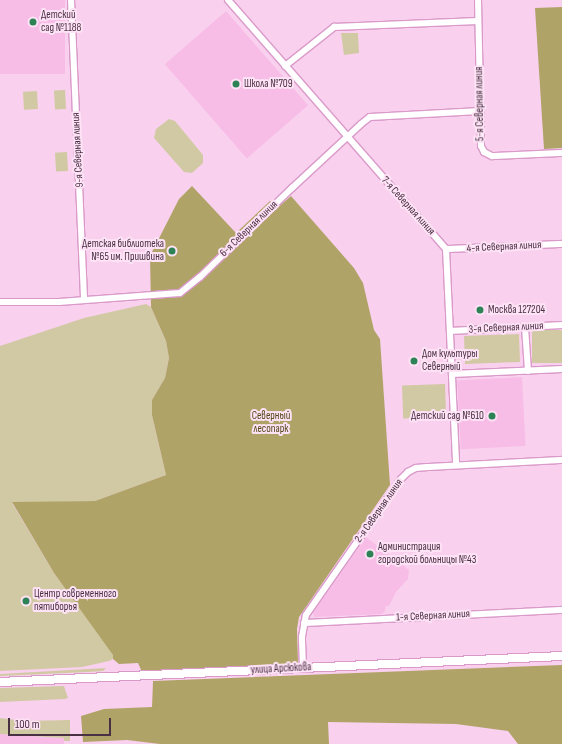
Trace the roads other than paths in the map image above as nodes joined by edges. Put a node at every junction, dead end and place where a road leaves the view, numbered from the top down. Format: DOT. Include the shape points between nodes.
graph roads {
  1 [pos="71,0"];
  2 [pos="228,0"];
  3 [pos="478,0"];
  4 [pos="478,21"];
  5 [pos="285,66"];
  6 [pos="480,111"];
  7 [pos="347,137"];
  8 [pos="562,153"];
  9 [pos="562,244"];
  10 [pos="446,249"];
  11 [pos="84,300"];
  12 [pos="0,302"];
  13 [pos="562,326"];
  14 [pos="525,327"];
  15 [pos="450,331"];
  16 [pos="562,369"];
  17 [pos="528,371"];
  18 [pos="452,374"];
  19 [pos="562,460"];
  20 [pos="456,465"];
  21 [pos="562,610"];
  22 [pos="304,623"];
  23 [pos="562,656"];
  24 [pos="303,668"];
  25 [pos="0,682"];
  1 -- 11 [label="street, 9-я Северная линия"];
  2 -- 5 [label="street, 7-я Северная линия"];
  3 -- 4 [label="street, 5-я Северная линия"];
  4 -- 5 [label="street" via="334,28"];
  4 -- 6 [label="street, 5-я Северная линия"];
  5 -- 7 [label="street, 7-я Северная линия"];
  6 -- 7 [label="street, 6-я Северная линия" via="370,117"];
  6 -- 8 [label="street, 5-я Северная линия" via="481,146 484,152 492,156"];
  7 -- 10 [label="street, 7-я Северная линия"];
  7 -- 11 [label="street, 6-я Северная линия" via="200,278 180,293"];
  9 -- 10 [label="street, 4-я Северная линия"];
  10 -- 15 [label="street"];
  11 -- 12 [label="street, 6-я Северная линия"];
  13 -- 14 [label="street, 3-я Северная линия"];
  14 -- 15 [label="street, 3-я Северная линия"];
  14 -- 17 [label="street"];
  15 -- 18 [label="street"];
  16 -- 17 [label="street"];
  17 -- 18 [label="street"];
  18 -- 20 [label="street"];
  19 -- 20 [label="street, 2-я Северная линия"];
  20 -- 22 [label="street, 2-я Северная линия" via="416,468 401,479 306,615"];
  21 -- 22 [label="street, 1-я Северная линия"];
  22 -- 24 [label="street, 2-я Северная линия"];
  23 -- 24 [label="street, улица Арсюкова"];
  24 -- 25 [label="street, улица Арсюкова"];
}
